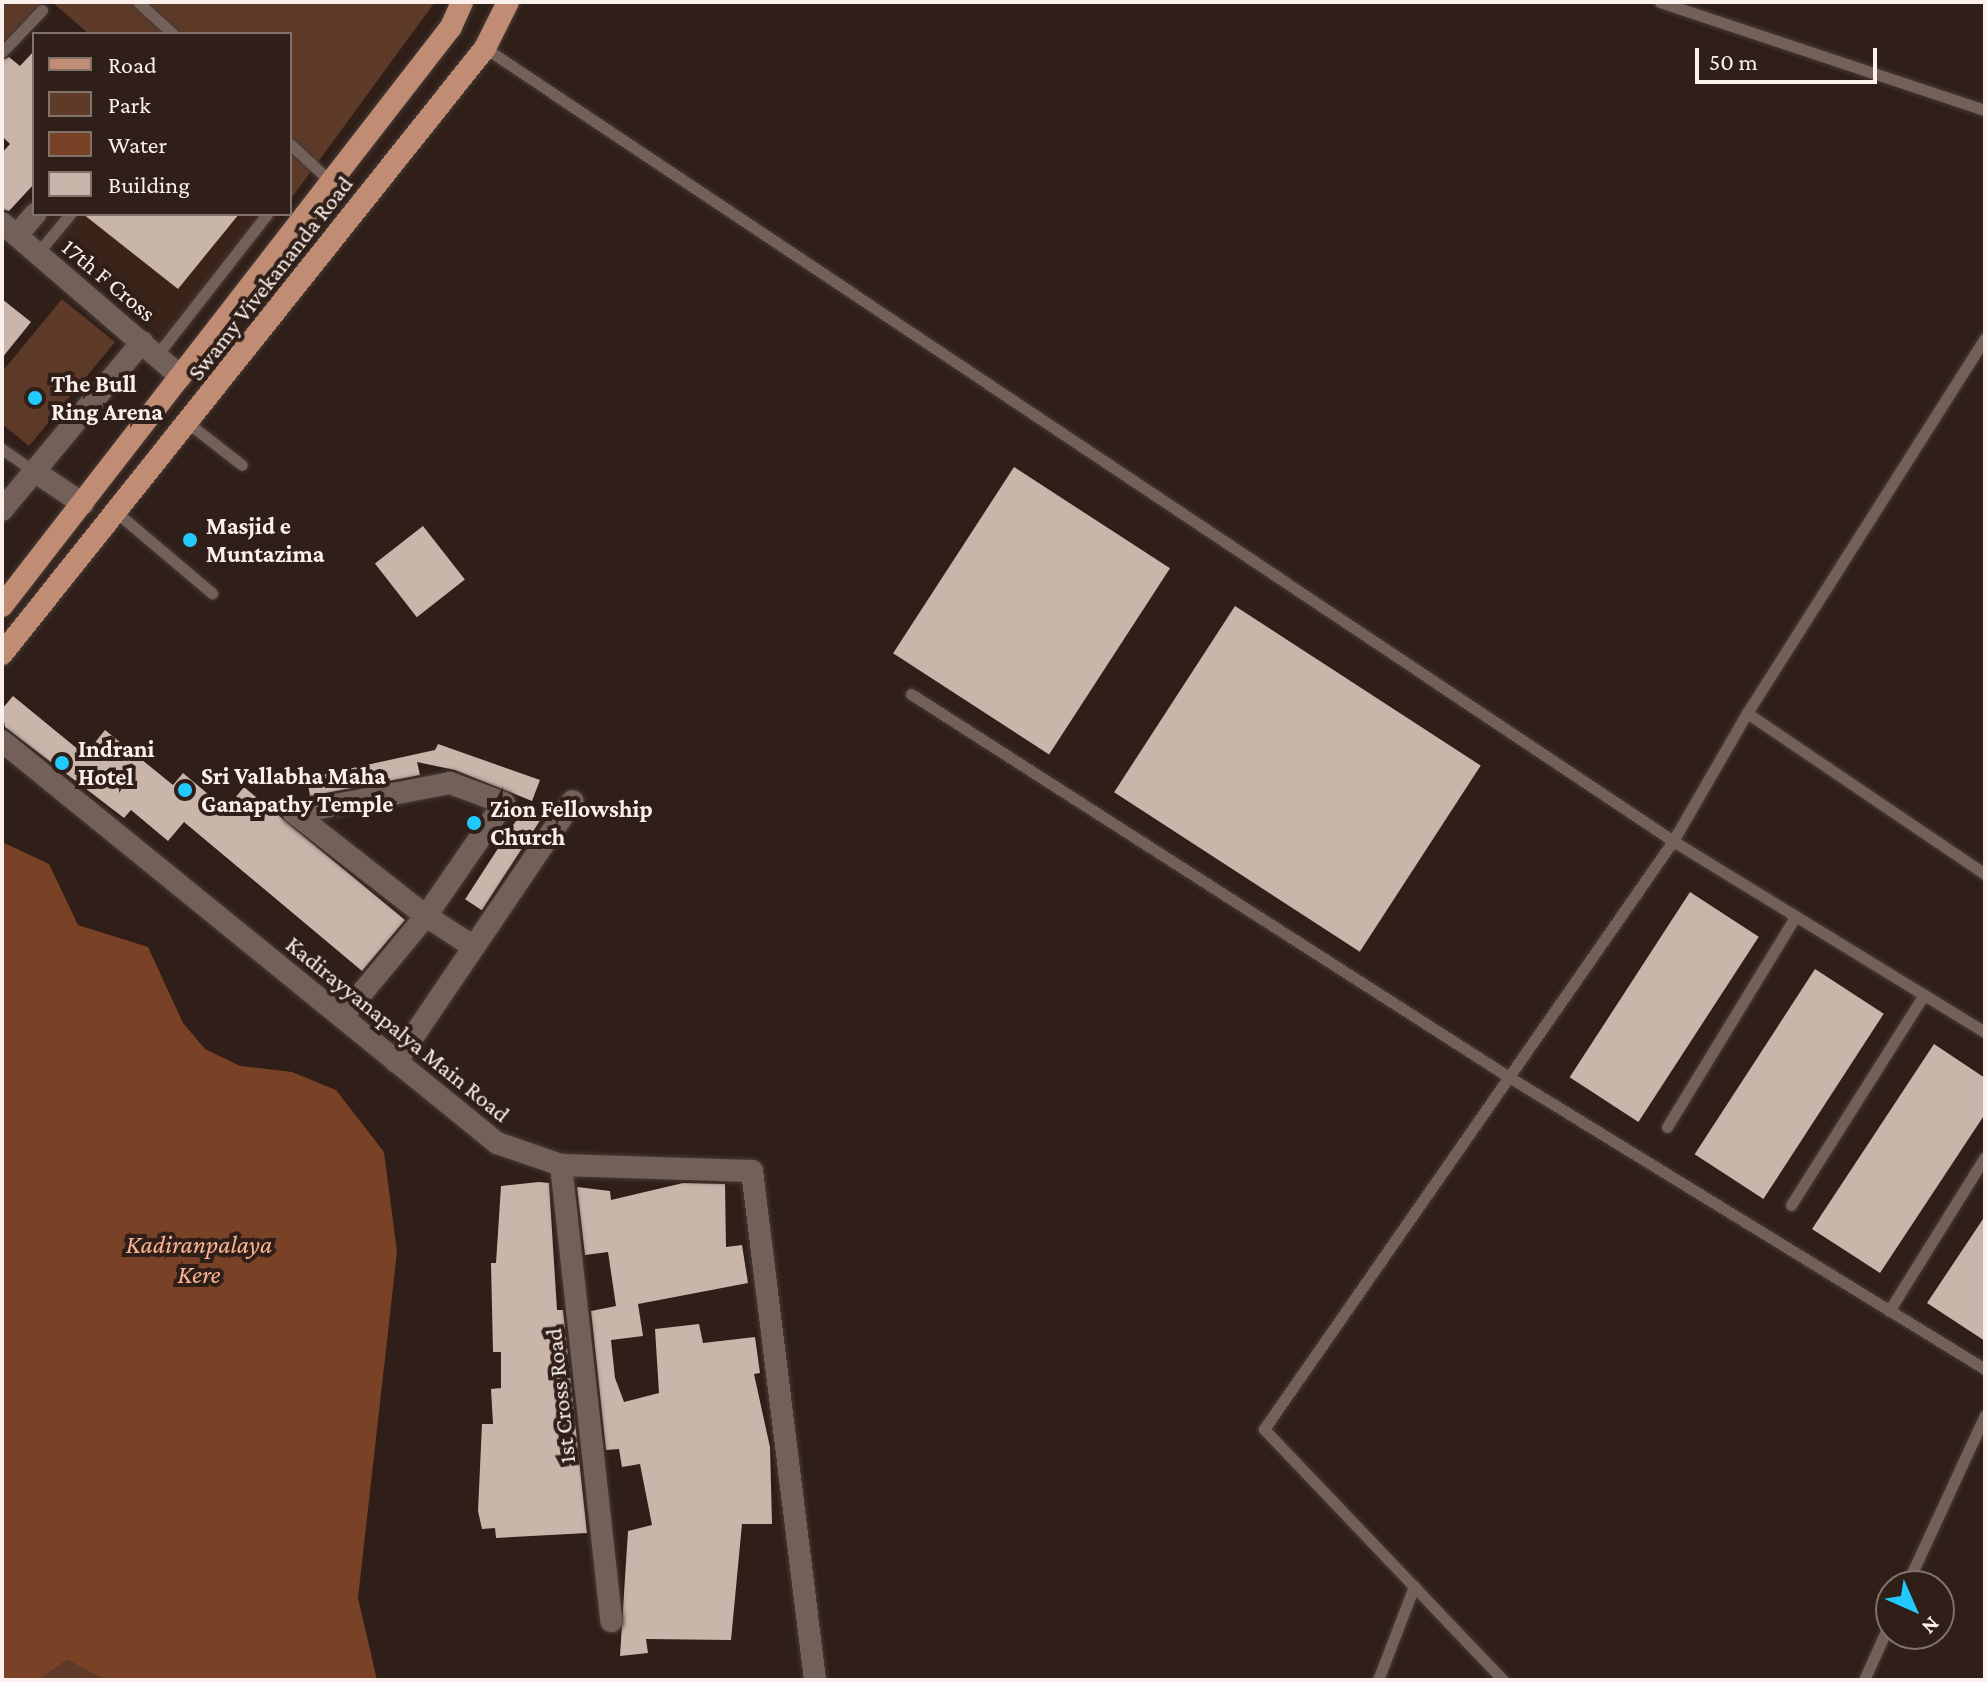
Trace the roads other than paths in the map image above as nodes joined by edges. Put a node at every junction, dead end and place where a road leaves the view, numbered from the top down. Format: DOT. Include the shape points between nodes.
graph roads {
  1 [pos="138,2"];
  2 [pos="462,2"];
  3 [pos="508,2"];
  4 [pos="1660,2"];
  5 [pos="42,10"];
  6 [pos="171,32"];
  7 [pos="485,48"];
  8 [pos="2,52"];
  9 [pos="1985,110"];
  10 [pos="292,146"];
  11 [pos="331,182"];
  12 [pos="32,216"];
  13 [pos="68,216"];
  14 [pos="265,216"];
  15 [pos="9,229"];
  16 [pos="37,254"];
  17 [pos="1985,338"];
  18 [pos="150,348"];
  19 [pos="181,377"];
  20 [pos="188,423"];
  21 [pos="2,449"];
  22 [pos="242,465"];
  23 [pos="34,471"];
  24 [pos="83,504"];
  25 [pos="2,510"];
  26 [pos="116,512"];
  27 [pos="212,593"];
  28 [pos="2,606"];
  29 [pos="2,654"];
  30 [pos="911,694"];
  31 [pos="1747,713"];
  32 [pos="2,741"];
  33 [pos="573,801"];
  34 [pos="1673,841"];
  35 [pos="1985,874"];
  36 [pos="426,916"];
  37 [pos="1796,916"];
  38 [pos="474,947"];
  39 [pos="1924,995"];
  40 [pos="342,1017"];
  41 [pos="1985,1032"];
  42 [pos="396,1062"];
  43 [pos="1509,1077"];
  44 [pos="1667,1127"];
  45 [pos="1985,1157"];
  46 [pos="561,1165"];
  47 [pos="1791,1205"];
  48 [pos="1889,1311"];
  49 [pos="1985,1369"];
  50 [pos="1985,1415"];
  51 [pos="1913,1570"];
  52 [pos="1414,1586"];
  53 [pos="611,1621"];
  54 [pos="1878,1650"];
  55 [pos="815,1680"];
  56 [pos="1378,1680"];
  57 [pos="1503,1680"];
  58 [pos="1864,1680"];
  1 -- 6 [label="lane"];
  2 -- 11 [label="main road, Swamy Vivekananda Road" via="451,27"];
  3 -- 7 [label="main road, Swamy Vivekananda Road"];
  4 -- 9 [label="lane"];
  5 -- 8 [label="lane"];
  7 -- 20 [label="main road, Swamy Vivekananda Road"];
  7 -- 34 [label="lane"];
  10 -- 11 [label="lane"];
  11 -- 19 [label="main road, Swamy Vivekananda Road"];
  12 -- 15 [label="street"];
  13 -- 16 [label="lane"];
  14 -- 18 [label="lane"];
  15 -- 16 [label="street, 17th F Cross"];
  16 -- 18 [label="street, 17th F Cross"];
  17 -- 31 [label="lane"];
  18 -- 19 [label="street, 17th F Cross"];
  18 -- 23 [label="street"];
  19 -- 24 [label="main road, Swamy Vivekananda Road"];
  20 -- 22 [label="lane"];
  20 -- 26 [label="main road, Swamy Vivekananda Road"];
  21 -- 23 [label="lane"];
  23 -- 24 [label="street"];
  23 -- 25 [label="street"];
  24 -- 28 [label="main road, Swamy Vivekananda Road"];
  26 -- 27 [label="lane"];
  26 -- 29 [label="main road, Swamy Vivekananda Road"];
  30 -- 43 [label="lane"];
  31 -- 34 [label="lane"];
  31 -- 35 [label="lane"];
  32 -- 40 [label="street, Kadirayyanapalya Main Road"];
  33 -- 38 [label="street"];
  34 -- 37 [label="lane"];
  34 -- 43 [label="lane"];
  36 -- 36 [label="street" via="504,803 450,783 294,813"];
  36 -- 38 [label="street"];
  36 -- 40 [label="street"];
  37 -- 39 [label="lane"];
  37 -- 44 [label="lane"];
  38 -- 42 [label="street"];
  39 -- 41 [label="lane"];
  39 -- 47 [label="lane"];
  40 -- 42 [label="street, Kadirayyanapalya Main Road"];
  42 -- 46 [label="street, Kadirayyanapalya Main Road" via="497,1143"];
  43 -- 48 [label="lane"];
  43 -- 52 [label="lane" via="1264,1429"];
  45 -- 48 [label="lane"];
  46 -- 53 [label="street, 1st Cross Road"];
  46 -- 55 [label="street, Kadirayyanapalya Main Road" via="752,1171"];
  48 -- 49 [label="lane"];
  50 -- 51 [label="lane"];
  52 -- 56 [label="lane"];
  52 -- 57 [label="lane"];
  54 -- 58 [label="lane"];
}
